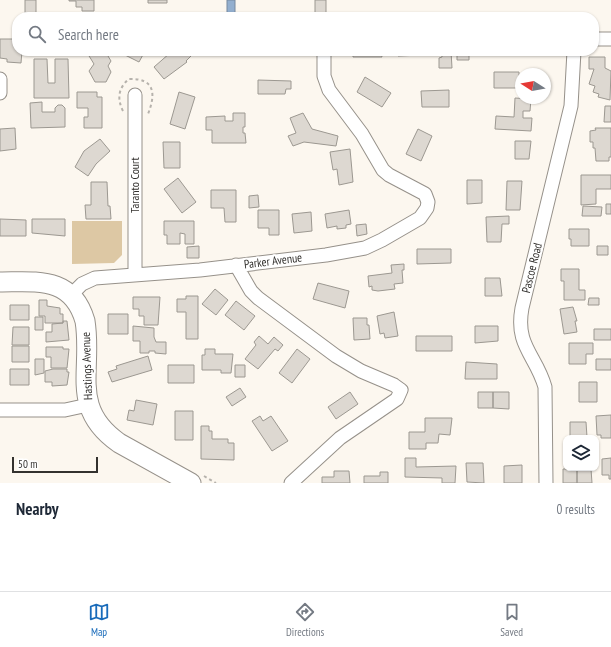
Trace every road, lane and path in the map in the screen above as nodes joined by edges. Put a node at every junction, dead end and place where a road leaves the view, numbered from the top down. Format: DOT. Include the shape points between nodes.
graph roads {
  1 [pos="599,39"];
  2 [pos="611,39"];
  3 [pos="324,56"];
  4 [pos="574,56"];
  5 [pos="0,79"];
  6 [pos="0,93"];
  7 [pos="135,96"];
  8 [pos="236,265"];
  9 [pos="135,275"];
  10 [pos="0,282"];
  11 [pos="71,295"];
  12 [pos="88,405"];
  13 [pos="0,410"];
  14 [pos="196,479"];
  15 [pos="213,482"];
  16 [pos="216,483"];
  17 [pos="291,483"];
  18 [pos="546,483"];
  1 -- 2 [label="street"];
  3 -- 8 [label="street, Parker Avenue" via="324,76 331,93 359,130 383,170 425,194 427,208 414,222 365,248"];
  4 -- 18 [label="street, Pascoe Road" via="571,106 520,324 524,347 540,373 545,387"];
  5 -- 6 [label="street"];
  7 -- 9 [label="street, Taranto Court"];
  8 -- 9 [label="street"];
  8 -- 17 [label="street, Parker Avenue" via="251,291 263,302 336,356 401,390 397,399 340,438"];
  9 -- 11 [label="street" via="90,279"];
  10 -- 11 [label="main road, Hastings Avenue" via="45,282 59,286"];
  11 -- 12 [label="main road, Hastings Avenue" via="80,309 85,325"];
  12 -- 13 [label="street" via="65,410"];
  12 -- 14 [label="main road, Hastings Avenue" via="95,421 110,437"];
  14 -- 15 [label="path"];
  15 -- 16 [label="path"];
}
